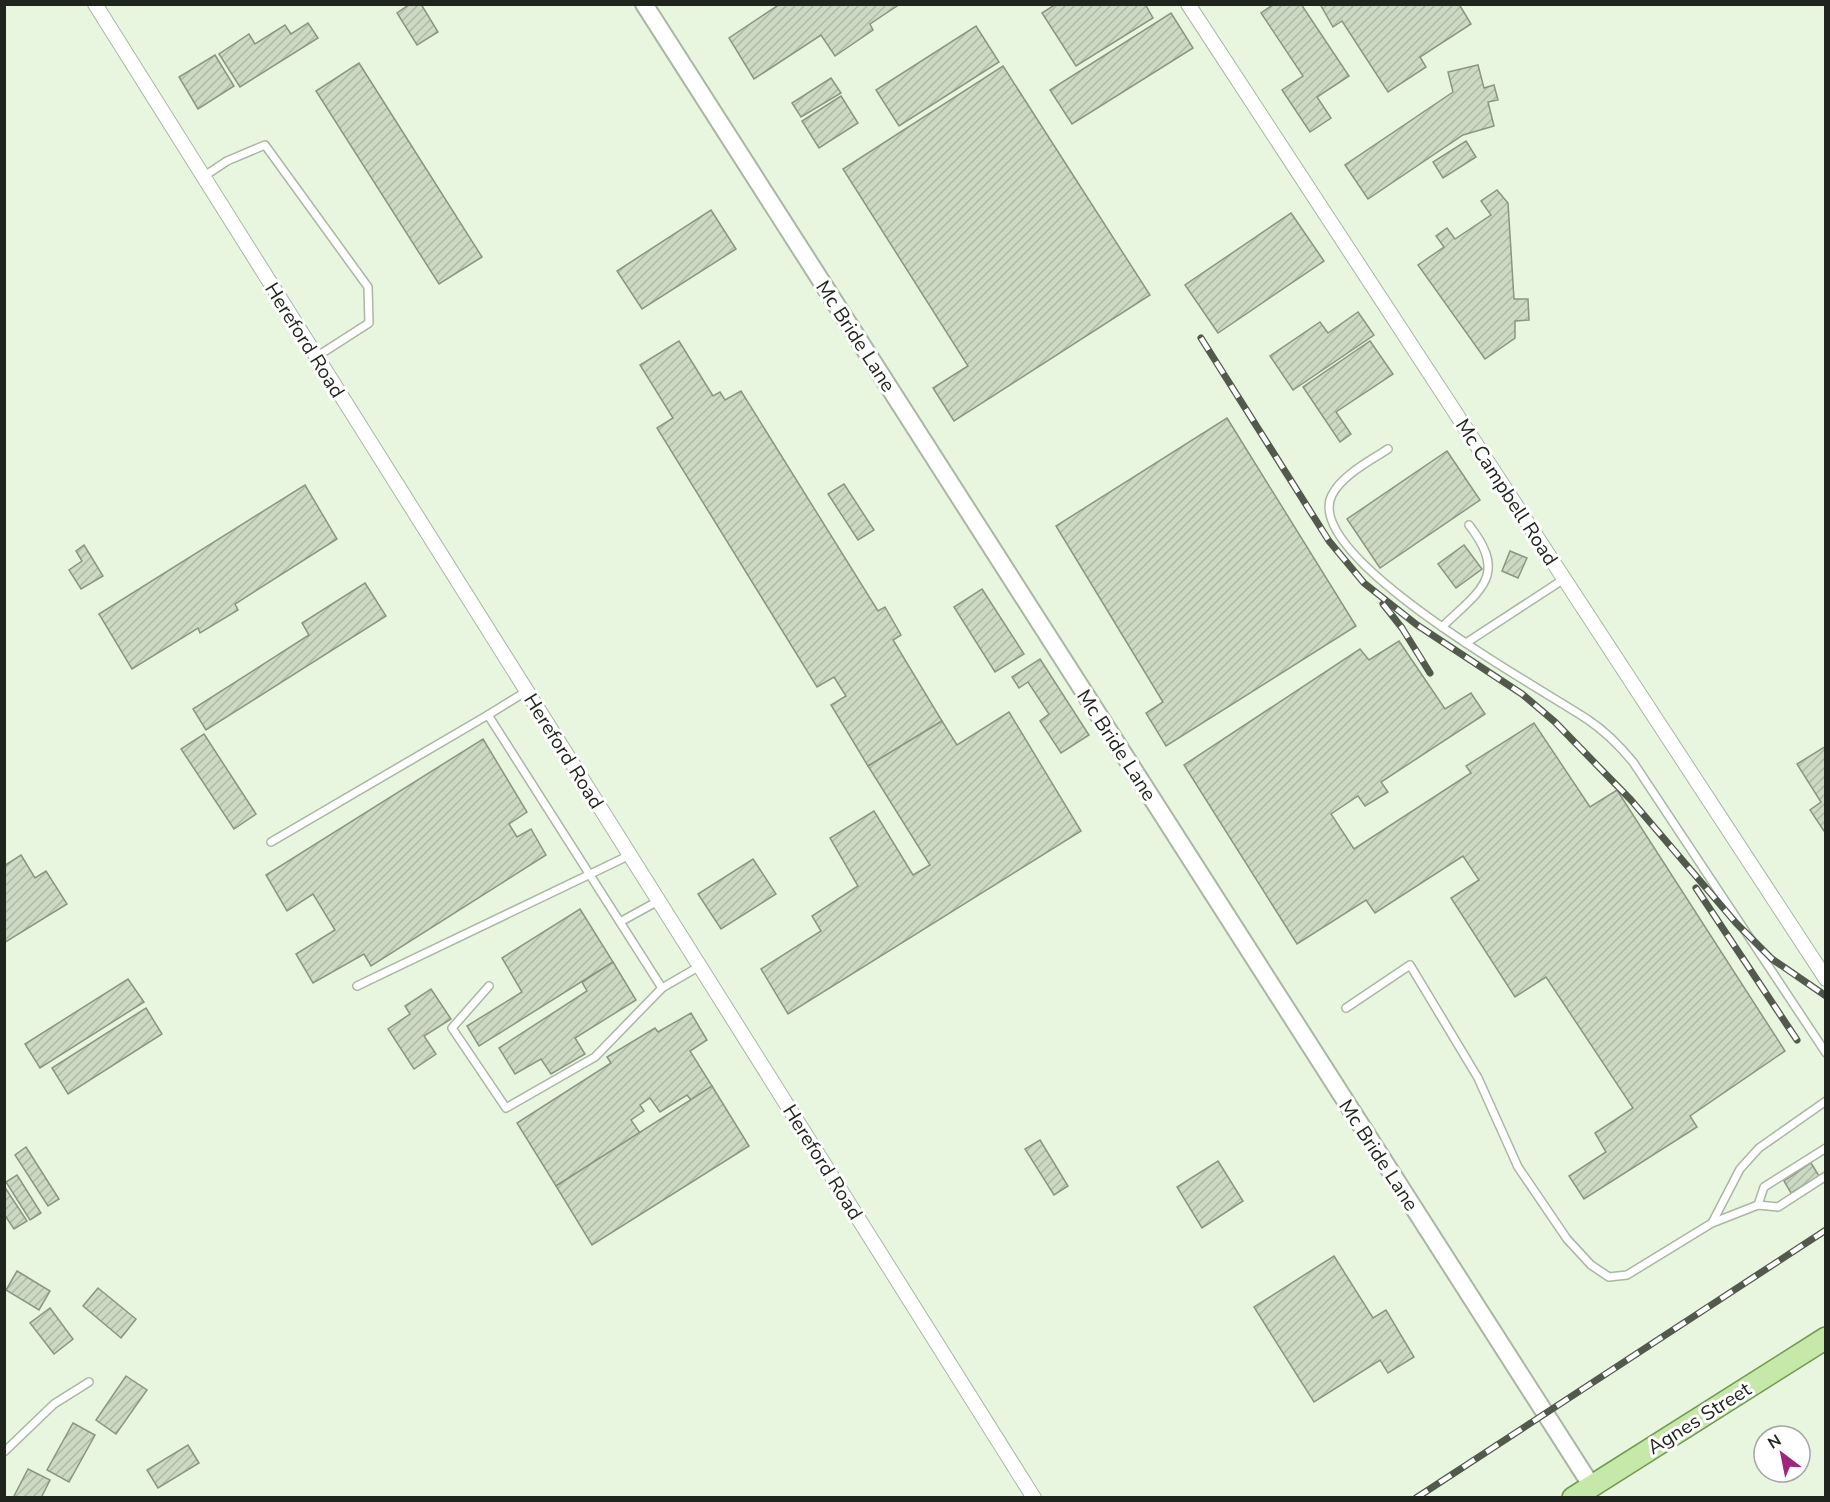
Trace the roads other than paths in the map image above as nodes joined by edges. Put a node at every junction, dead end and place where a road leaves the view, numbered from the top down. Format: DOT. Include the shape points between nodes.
graph roads {
  1 [pos="94,4"];
  2 [pos="644,4"];
  3 [pos="1188,4"];
  4 [pos="203,177"];
  5 [pos="316,357"];
  6 [pos="1388,449"];
  7 [pos="1469,525"];
  8 [pos="1564,579"];
  9 [pos="1442,627"];
  10 [pos="1466,643"];
  11 [pos="527,692"];
  12 [pos="488,715"];
  13 [pos="271,842"];
  14 [pos="630,855"];
  15 [pos="590,874"];
  16 [pos="658,901"];
  17 [pos="620,922"];
  18 [pos="699,966"];
  19 [pos="1826,979"];
  20 [pos="357,986"];
  21 [pos="489,986"];
  22 [pos="662,988"];
  23 [pos="1347,1008"];
  24 [pos="1826,1053"];
  25 [pos="1826,1101"];
  26 [pos="1826,1148"];
  27 [pos="1826,1176"];
  28 [pos="1758,1204"];
  29 [pos="1713,1223"];
  30 [pos="1826,1338"];
  31 [pos="89,1382"];
  32 [pos="4,1452"];
  33 [pos="1595,1491"];
  34 [pos="1034,1497"];
  35 [pos="1573,1497"];
  1 -- 4 [label="street, Hereford Road"];
  2 -- 33 [label="street, Mc Bride Lane"];
  3 -- 8 [label="street, Mc Campbell Road"];
  4 -- 5 [label="street, Hereford Road"];
  4 -- 5 [label="lane" via="227,161 265,145 368,287 369,322"];
  5 -- 11 [label="street, Hereford Road"];
  6 -- 9 [label="lane" via="1346,479 1331,496 1329,516 1362,563 1395,595"];
  7 -- 9 [label="lane" via="1490,562 1488,576 1475,595"];
  8 -- 10 [label="lane"];
  8 -- 19 [label="street, Mc Campbell Road"];
  9 -- 10 [label="lane"];
  10 -- 24 [label="lane" via="1613,738 1634,762"];
  11 -- 12 [label="lane"];
  11 -- 14 [label="street, Hereford Road"];
  12 -- 13 [label="lane"];
  12 -- 15 [label="lane"];
  14 -- 15 [label="lane"];
  14 -- 16 [label="street, Hereford Road"];
  15 -- 17 [label="lane"];
  15 -- 20 [label="lane"];
  16 -- 17 [label="lane"];
  16 -- 18 [label="street, Hereford Road"];
  17 -- 22 [label="lane"];
  18 -- 22 [label="lane"];
  18 -- 34 [label="street, Hereford Road"];
  21 -- 22 [label="lane" via="452,1028 506,1108 595,1057"];
  23 -- 29 [label="lane" via="1410,965 1478,1078 1518,1167 1567,1239 1591,1265 1609,1277 1627,1275"];
  25 -- 29 [label="lane" via="1759,1148 1740,1169"];
  26 -- 28 [label="lane" via="1764,1187"];
  27 -- 28 [label="lane" via="1778,1207"];
  28 -- 29 [label="lane"];
  30 -- 33 [label="main road, Agnes Street"];
  31 -- 32 [label="lane" via="54,1404"];
  33 -- 35 [label="main road, Agnes Street"];
}
